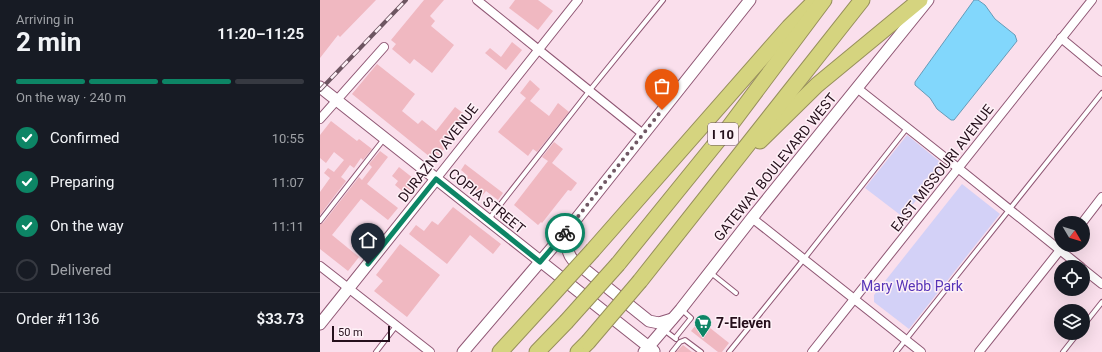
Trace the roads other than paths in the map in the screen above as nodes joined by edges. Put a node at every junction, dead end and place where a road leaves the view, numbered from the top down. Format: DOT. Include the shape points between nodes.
graph roads {
  1 [pos="477,0"];
  2 [pos="578,0"];
  3 [pos="663,0"];
  4 [pos="817,0"];
  5 [pos="824,0"];
  6 [pos="862,0"];
  7 [pos="920,0"];
  8 [pos="928,0"];
  9 [pos="1092,0"];
  10 [pos="747,1"];
  11 [pos="1062,38"];
  12 [pos="384,47"];
  13 [pos="539,49"];
  14 [pos="1102,72"];
  15 [pos="320,87"];
  16 [pos="857,88"];
  17 [pos="590,90"];
  18 [pos="1102,93"];
  19 [pos="336,100"];
  20 [pos="320,119"];
  21 [pos="908,128"];
  22 [pos="643,134"];
  23 [pos="384,138"];
  24 [pos="958,168"];
  25 [pos="436,179"];
  26 [pos="1102,197"];
  27 [pos="704,199"];
  28 [pos="1009,210"];
  29 [pos="1087,216"];
  30 [pos="752,218"];
  31 [pos="489,220"];
  32 [pos="320,221"];
  33 [pos="569,228"];
  34 [pos="1054,242"];
  35 [pos="1059,252"];
  36 [pos="1066,252"];
  37 [pos="804,259"];
  38 [pos="1074,260"];
  39 [pos="540,262"];
  40 [pos="320,266"];
  41 [pos="710,272"];
  42 [pos="1090,274"];
  43 [pos="1102,284"];
  44 [pos="349,289"];
  45 [pos="736,293"];
  46 [pos="854,299"];
  47 [pos="1102,302"];
  48 [pos="681,309"];
  49 [pos="1090,317"];
  50 [pos="672,319"];
  51 [pos="320,324"];
  52 [pos="396,326"];
  53 [pos="664,330"];
  54 [pos="675,338"];
  55 [pos="906,340"];
  56 [pos="1072,340"];
  57 [pos="680,342"];
  58 [pos="583,347"];
  59 [pos="649,350"];
  60 [pos="674,351"];
  61 [pos="376,352"];
  62 [pos="430,352"];
  63 [pos="463,352"];
  64 [pos="500,352"];
  65 [pos="537,352"];
  66 [pos="701,352"];
  67 [pos="729,352"];
  68 [pos="812,352"];
  69 [pos="896,352"];
  70 [pos="921,352"];
  71 [pos="979,352"];
  72 [pos="1063,352"];
  1 -- 13 [label="street"];
  2 -- 13 [label="street, DURAZNO AVENUE"];
  3 -- 17 [label="lane"];
  4 -- 64 [label="highway, bridge" via="789,27"];
  5 -- 65 [label="highway, I 10, bridge" via="729,127 618,264"];
  6 -- 27 [label="highway, I 10"];
  7 -- 27 [label="highway" via="817,85"];
  8 -- 16 [label="main road, GATEWAY BOULEVARD WEST"];
  9 -- 11 [label="street, EAST MISSOURI AVENUE"];
  10 -- 22 [label="main road"];
  11 -- 14 [label="street"];
  11 -- 24 [label="street, EAST MISSOURI AVENUE"];
  12 -- 19 [label="street"];
  13 -- 17 [label="street"];
  13 -- 25 [label="street, DURAZNO AVENUE"];
  15 -- 19 [label="main road, COPIA STREET"];
  16 -- 21 [label="street"];
  16 -- 30 [label="main road, GATEWAY BOULEVARD WEST"];
  17 -- 22 [label="street"];
  17 -- 31 [label="lane"];
  18 -- 28 [label="lane"];
  19 -- 20 [label="street"];
  19 -- 23 [label="main road, COPIA STREET"];
  21 -- 24 [label="street"];
  21 -- 37 [label="lane"];
  22 -- 33 [label="main road"];
  23 -- 25 [label="main road, COPIA STREET"];
  23 -- 32 [label="lane"];
  24 -- 28 [label="street"];
  24 -- 46 [label="street, EAST MISSOURI AVENUE"];
  25 -- 31 [label="main road, COPIA STREET"];
  25 -- 44 [label="main road, DURAZNO AVENUE"];
  26 -- 29 [label="street"];
  27 -- 58 [label="highway, I 10, bridge" via="640,281"];
  28 -- 34 [label="street"];
  28 -- 55 [label="lane"];
  30 -- 37 [label="street"];
  30 -- 41 [label="main road, GATEWAY BOULEVARD WEST"];
  31 -- 39 [label="main road, COPIA STREET"];
  33 -- 39 [label="main road"];
  33 -- 50 [label="main road" via="567,249 573,260 649,321 658,323"];
  35 -- 71 [label="street"];
  36 -- 38 [label="street"];
  37 -- 46 [label="street"];
  37 -- 67 [label="lane"];
  39 -- 59 [label="main road, COPIA STREET"];
  39 -- 63 [label="main road"];
  40 -- 44 [label="street"];
  41 -- 45 [label="lane"];
  41 -- 48 [label="main road, GATEWAY BOULEVARD WEST"];
  42 -- 43 [label="street"];
  44 -- 51 [label="main road, DURAZNO AVENUE"];
  44 -- 52 [label="street"];
  46 -- 55 [label="street"];
  46 -- 68 [label="street, EAST MISSOURI AVENUE"];
  47 -- 49 [label="lane"];
  48 -- 50 [label="main road, GATEWAY BOULEVARD WEST"];
  48 -- 54 [label="lane" via="691,318"];
  50 -- 53 [label="main road, GATEWAY BOULEVARD WEST"];
  52 -- 61 [label="lane"];
  52 -- 62 [label="street"];
  53 -- 54 [label="lane"];
  53 -- 59 [label="main road, GATEWAY BOULEVARD WEST"];
  54 -- 57 [label="lane"];
  55 -- 69 [label="lane"];
  55 -- 70 [label="street"];
  56 -- 72 [label="lane"];
  57 -- 60 [label="lane"];
  57 -- 66 [label="lane" via="685,340"];
}
